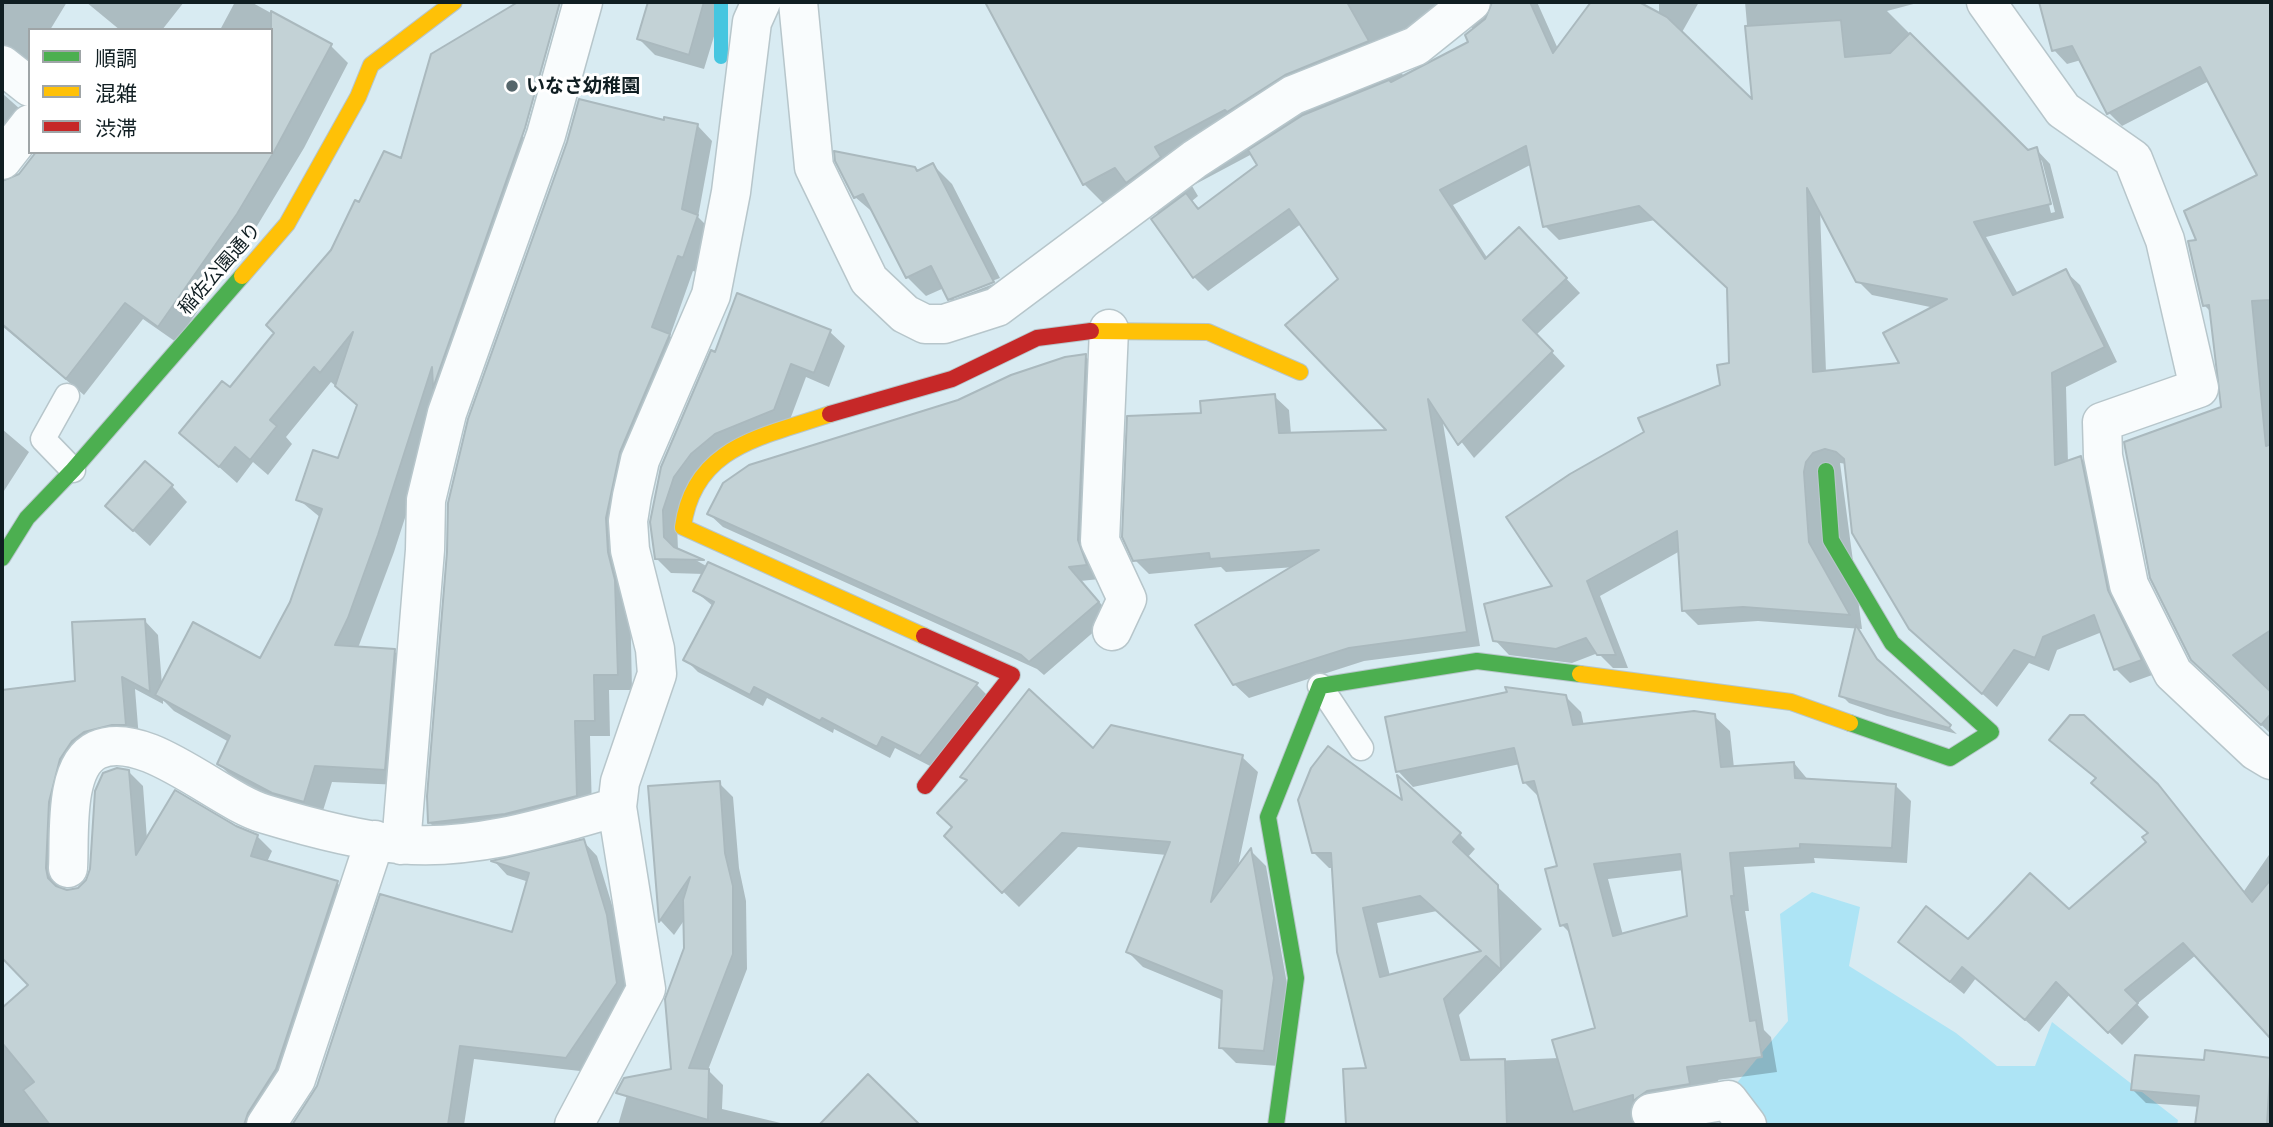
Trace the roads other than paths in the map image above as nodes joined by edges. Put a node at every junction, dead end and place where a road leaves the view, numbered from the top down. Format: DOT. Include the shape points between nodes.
graph roads {
  1 [pos="454,2"];
  2 [pos="583,2"];
  3 [pos="761,2"];
  4 [pos="798,2"];
  5 [pos="1471,2"];
  6 [pos="1986,2"];
  7 [pos="2,65"];
  8 [pos="28,85"];
  9 [pos="28,127"];
  10 [pos="2,160"];
  11 [pos="1109,329"];
  12 [pos="1300,372"];
  13 [pos="67,396"];
  14 [pos="72,470"];
  15 [pos="1826,471"];
  16 [pos="2,558"];
  17 [pos="1112,631"];
  18 [pos="1320,686"];
  19 [pos="1362,748"];
  20 [pos="2271,760"];
  21 [pos="925,786"];
  22 [pos="617,807"];
  23 [pos="388,843"];
  24 [pos="68,868"];
  25 [pos="1651,1113"];
  26 [pos="267,1125"];
  27 [pos="574,1125"];
  28 [pos="1276,1125"];
  29 [pos="1747,1125"];
  1 -- 14 [label="street, 稲佐公園通り" via="371,65 288,224"];
  2 -- 23 [label="street" via="546,135 447,413 426,500 425,550"];
  3 -- 22 [label="street" via="752,22 731,192 711,295 640,460 632,496 630,550 657,674 620,782"];
  4 -- 5 [label="street" via="814,167 869,281 905,314 925,324 944,324 997,307 1195,159 1293,95 1416,46"];
  6 -- 20 [label="street" via="2063,110 2133,159 2165,240 2199,388 2102,422 2103,456 2129,585 2173,673"];
  7 -- 8 [label="street"];
  9 -- 10 [label="street"];
  11 -- 12 [label="street" via="1208,332"];
  11 -- 17 [label="street" via="1100,541 1127,599"];
  11 -- 21 [label="street" via="1037,338 952,379 869,401 740,445 709,465 687,499 683,527 1012,675"];
  13 -- 14 [label="lane" via="43,439"];
  14 -- 16 [label="street, 稲佐公園通り" via="27,518"];
  15 -- 18 [label="street" via="1830,540 1892,643 1991,732 1950,758 1791,702 1477,661"];
  18 -- 19 [label="lane"];
  18 -- 28 [label="street" via="1268,817 1296,978"];
  22 -- 23 [label="street" via="527,833 457,843"];
  22 -- 27 [label="street" via="646,989"];
  23 -- 24 [label="street" via="261,814 162,758 117,746 96,751 75,774"];
  23 -- 26 [label="street" via="296,1080"];
  25 -- 29 [label="street" via="1728,1100"];
}
